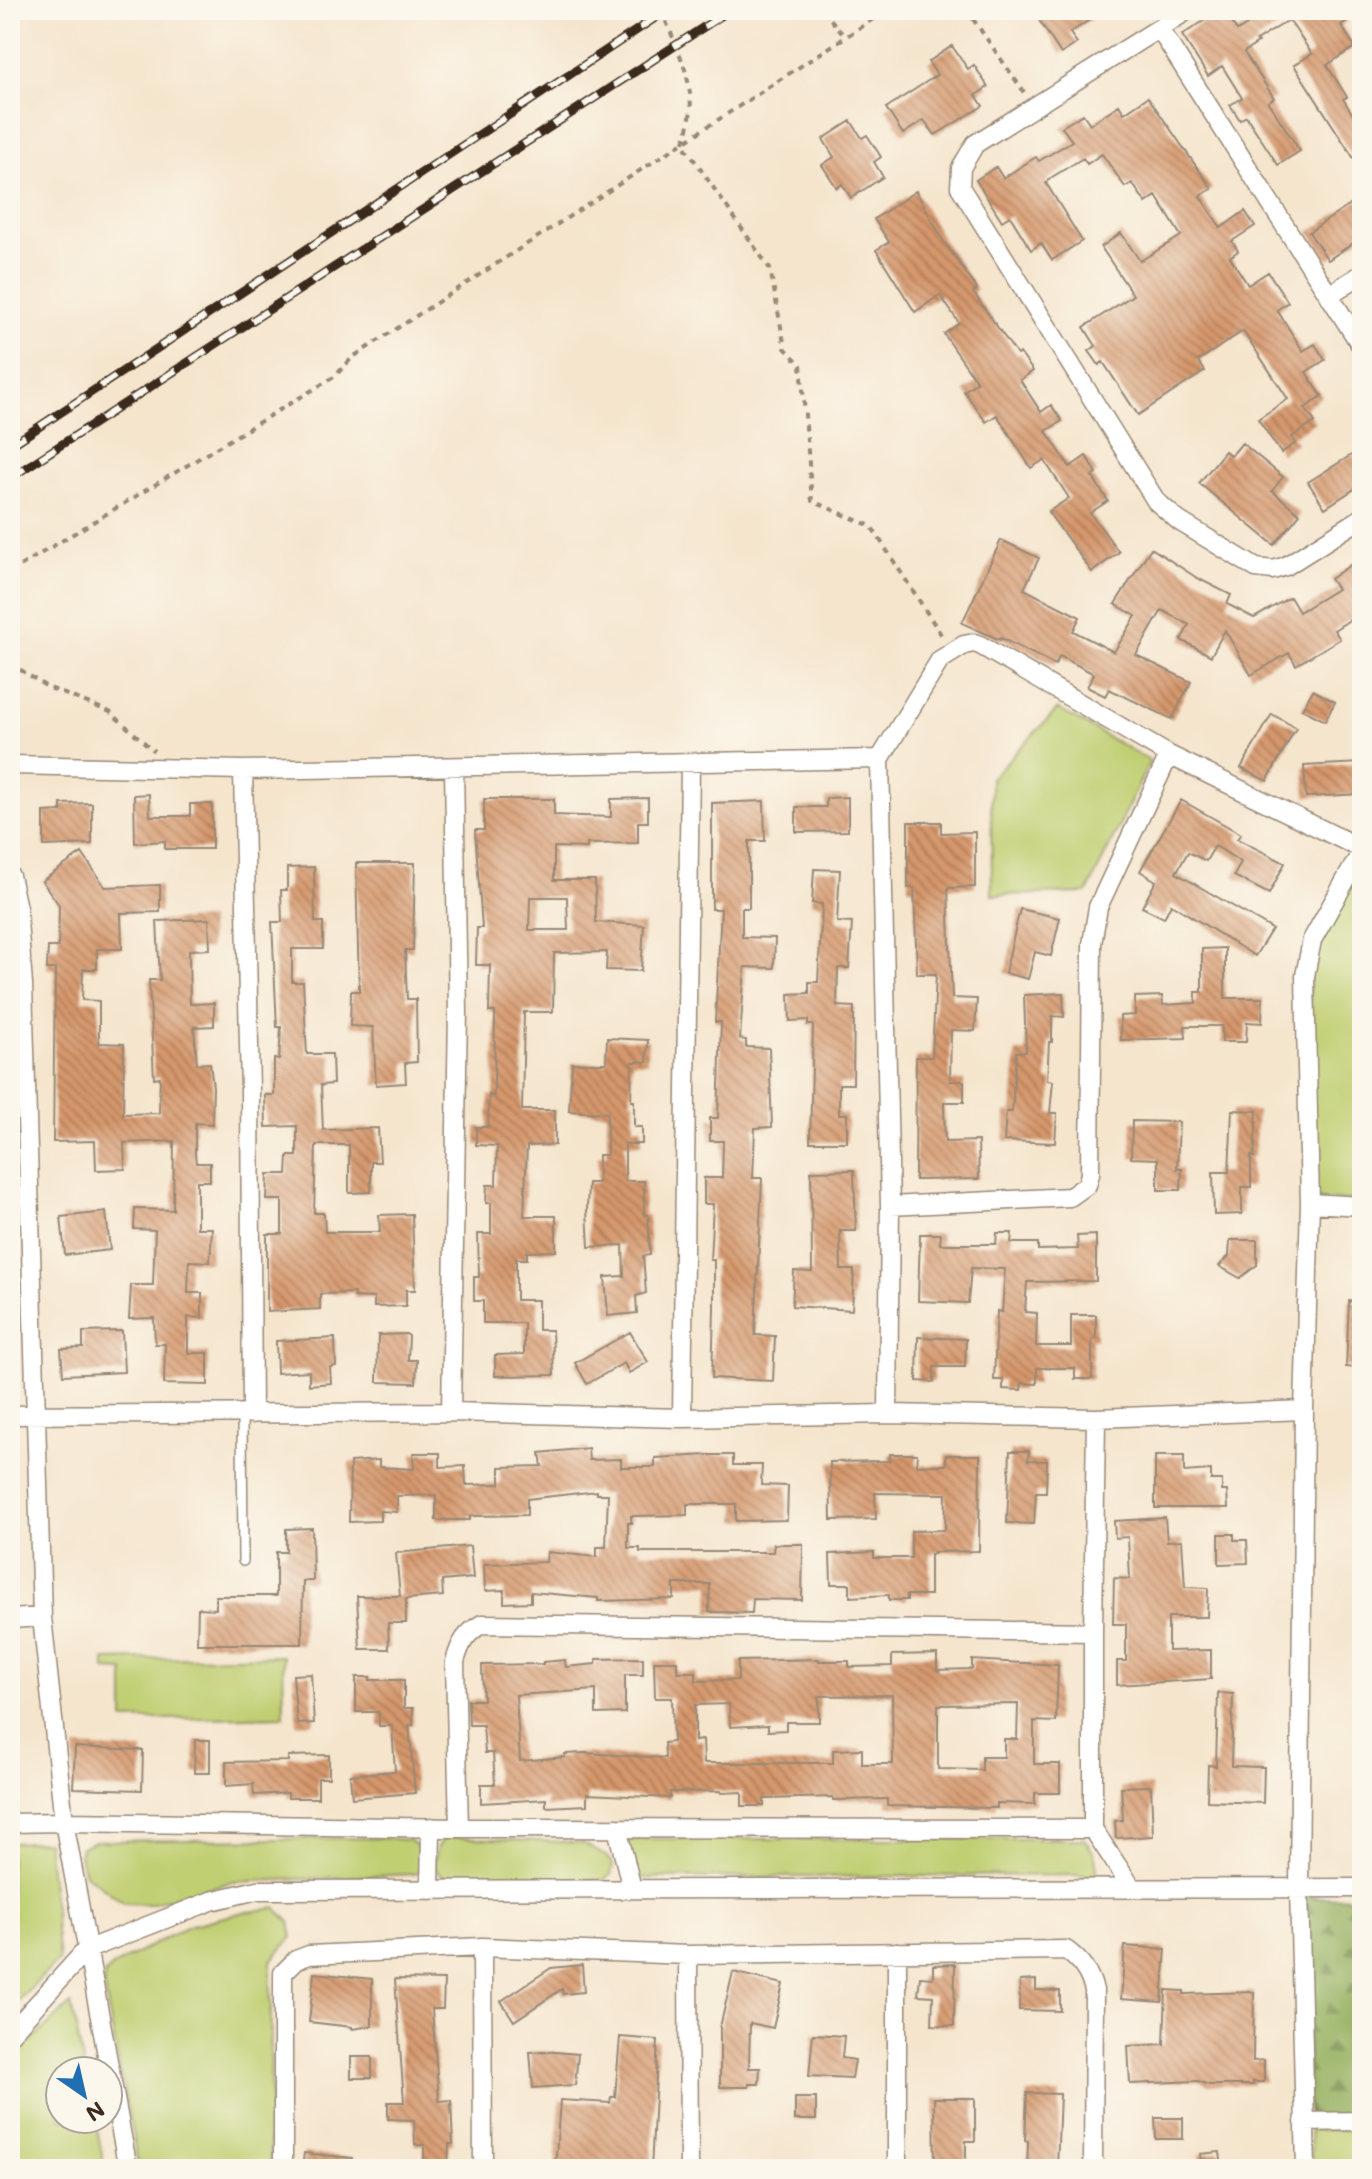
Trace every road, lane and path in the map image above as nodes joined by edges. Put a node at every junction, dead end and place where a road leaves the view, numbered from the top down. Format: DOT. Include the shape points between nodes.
graph roads {
  1 [pos="661,10"];
  2 [pos="823,10"];
  3 [pos="887,10"];
  4 [pos="965,10"];
  5 [pos="1188,10"];
  6 [pos="1160,30"];
  7 [pos="845,37"];
  8 [pos="1035,107"];
  9 [pos="683,144"];
  10 [pos="1362,274"];
  11 [pos="1329,295"];
  12 [pos="1362,347"];
  13 [pos="1362,518"];
  14 [pos="10,572"];
  15 [pos="952,651"];
  16 [pos="10,663"];
  17 [pos="1169,755"];
  18 [pos="880,759"];
  19 [pos="690,763"];
  20 [pos="10,765"];
  21 [pos="454,767"];
  22 [pos="173,769"];
  23 [pos="243,770"];
  24 [pos="1362,850"];
  25 [pos="10,876"];
  26 [pos="17,984"];
  27 [pos="1310,1203"];
  28 [pos="890,1206"];
  29 [pos="1362,1206"];
  30 [pos="1304,1410"];
  31 [pos="451,1412"];
  32 [pos="247,1414"];
  33 [pos="888,1414"];
  34 [pos="10,1415"];
  35 [pos="36,1415"];
  36 [pos="682,1418"];
  37 [pos="1096,1418"];
  38 [pos="243,1561"];
  39 [pos="42,1617"];
  40 [pos="10,1619"];
  41 [pos="1093,1632"];
  42 [pos="64,1822"];
  43 [pos="10,1823"];
  44 [pos="431,1827"];
  45 [pos="459,1828"];
  46 [pos="617,1828"];
  47 [pos="1093,1829"];
  48 [pos="1299,1887"];
  49 [pos="1132,1888"];
  50 [pos="1362,1888"];
  51 [pos="632,1889"];
  52 [pos="430,1890"];
  53 [pos="482,1947"];
  54 [pos="86,1950"];
  55 [pos="897,1952"];
  56 [pos="688,1955"];
  57 [pos="10,2034"];
  58 [pos="1362,2121"];
  59 [pos="1304,2122"];
  60 [pos="128,2169"];
  61 [pos="283,2169"];
  62 [pos="483,2169"];
  63 [pos="689,2169"];
  64 [pos="897,2169"];
  65 [pos="1093,2169"];
  66 [pos="1306,2169"];
  1 -- 9 [label="path" via="690,80 689,130"];
  2 -- 7 [label="path"];
  3 -- 7 [label="path"];
  4 -- 8 [label="path"];
  5 -- 6 [label="street"];
  6 -- 8 [label="street"];
  6 -- 11 [label="street"];
  7 -- 9 [label="path"];
  8 -- 13 [label="street" via="975,144 961,168 960,187 1156,501 1256,568 1273,570"];
  9 -- 14 [label="path" via="353,357 334,377"];
  9 -- 15 [label="path" via="770,269 785,348 801,365 812,501 871,526"];
  10 -- 11 [label="street"];
  11 -- 12 [label="street"];
  15 -- 17 [label="street" via="980,645"];
  15 -- 18 [label="street" via="940,660"];
  16 -- 22 [label="path" via="47,687 110,712"];
  17 -- 24 [label="street"];
  17 -- 28 [label="street" via="1098,907 1092,944 1087,1185 1070,1197"];
  18 -- 19 [label="street"];
  18 -- 28 [label="street"];
  19 -- 21 [label="street"];
  19 -- 36 [label="street"];
  20 -- 22 [label="street"];
  21 -- 23 [label="street"];
  21 -- 31 [label="street" via="458,1013"];
  22 -- 23 [label="street"];
  23 -- 32 [label="street" via="250,1090"];
  24 -- 27 [label="street" via="1312,940 1305,976"];
  25 -- 26 [label="street" via="17,908"];
  26 -- 35 [label="street"];
  27 -- 29 [label="street"];
  27 -- 30 [label="street"];
  28 -- 33 [label="street"];
  30 -- 37 [label="street"];
  30 -- 48 [label="street"];
  31 -- 32 [label="street"];
  31 -- 36 [label="street"];
  32 -- 35 [label="street"];
  32 -- 38 [label="lane"];
  33 -- 36 [label="street"];
  33 -- 37 [label="street"];
  34 -- 35 [label="street"];
  35 -- 39 [label="street"];
  37 -- 41 [label="street"];
  39 -- 40 [label="street"];
  39 -- 42 [label="street"];
  41 -- 45 [label="street" via="482,1624 468,1632 455,1662"];
  41 -- 47 [label="street"];
  42 -- 43 [label="street"];
  42 -- 44 [label="street"];
  42 -- 54 [label="street"];
  44 -- 45 [label="street"];
  44 -- 52 [label="street"];
  45 -- 46 [label="street"];
  46 -- 47 [label="street"];
  46 -- 51 [label="street"];
  47 -- 49 [label="street"];
  48 -- 49 [label="street"];
  48 -- 50 [label="street"];
  48 -- 59 [label="street"];
  49 -- 51 [label="street"];
  51 -- 52 [label="street"];
  52 -- 54 [label="street" via="257,1890 211,1901"];
  53 -- 56 [label="street"];
  53 -- 61 [label="street" via="309,1955 288,1966 283,1973"];
  53 -- 62 [label="street"];
  54 -- 57 [label="street"];
  54 -- 60 [label="street"];
  55 -- 56 [label="street"];
  55 -- 64 [label="street"];
  55 -- 65 [label="street" via="1066,1950 1081,1962 1094,1990"];
  56 -- 63 [label="street"];
  58 -- 59 [label="street"];
  59 -- 66 [label="street"];
}
